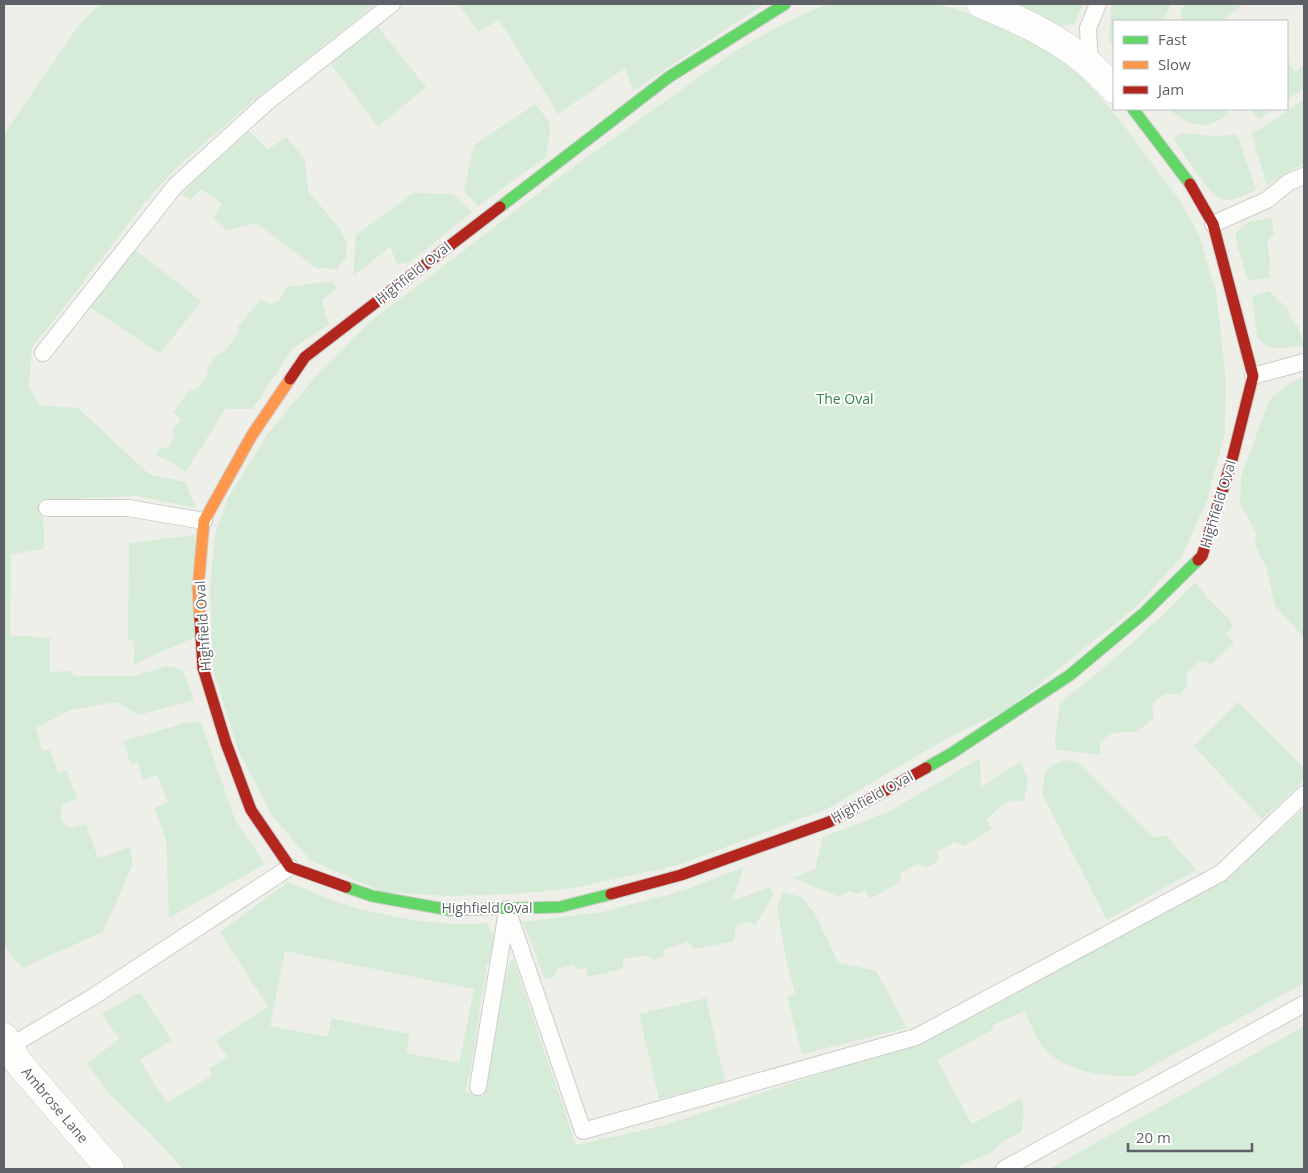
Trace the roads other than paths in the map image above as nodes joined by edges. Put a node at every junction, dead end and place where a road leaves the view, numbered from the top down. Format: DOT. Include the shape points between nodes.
graph roads {
  1 [pos="392,4"];
  2 [pos="786,4"];
  3 [pos="981,4"];
  4 [pos="1098,4"];
  5 [pos="1090,65"];
  6 [pos="1113,88"];
  7 [pos="1134,110"];
  8 [pos="1304,176"];
  9 [pos="1213,224"];
  10 [pos="43,353"];
  11 [pos="1304,362"];
  12 [pos="1253,376"];
  13 [pos="47,508"];
  14 [pos="204,521"];
  15 [pos="1304,794"];
  16 [pos="290,868"];
  17 [pos="507,909"];
  18 [pos="1304,1004"];
  19 [pos="6,1042"];
  20 [pos="478,1087"];
  21 [pos="110,1169"];
  22 [pos="1004,1169"];
  1 -- 10 [label="lane" via="266,103 175,186"];
  2 -- 14 [label="street, Highfield Oval" via="669,77 305,357 252,435"];
  3 -- 5 [label="street" via="1060,42"];
  4 -- 5 [label="lane" via="1088,28"];
  5 -- 6 [label="street"];
  7 -- 9 [label="street, Highfield Oval" via="1192,187"];
  8 -- 9 [label="lane" via="1289,182 1268,200"];
  9 -- 12 [label="street, Highfield Oval"];
  11 -- 12 [label="lane"];
  12 -- 17 [label="street, Highfield Oval" via="1232,460 1202,556 1144,613 1070,675 952,753 829,822 681,875 560,907"];
  13 -- 14 [label="lane" via="128,508"];
  14 -- 16 [label="street, Highfield Oval" via="198,588 203,668 251,810"];
  15 -- 17 [label="lane" via="1221,873 916,1037 583,1132"];
  16 -- 17 [label="street, Highfield Oval" via="372,896 450,910"];
  16 -- 19 [label="lane" via="91,998"];
  17 -- 20 [label="lane"];
  18 -- 22 [label="lane"];
  19 -- 21 [label="street, Ambrose Lane" via="18,1062"];
}
